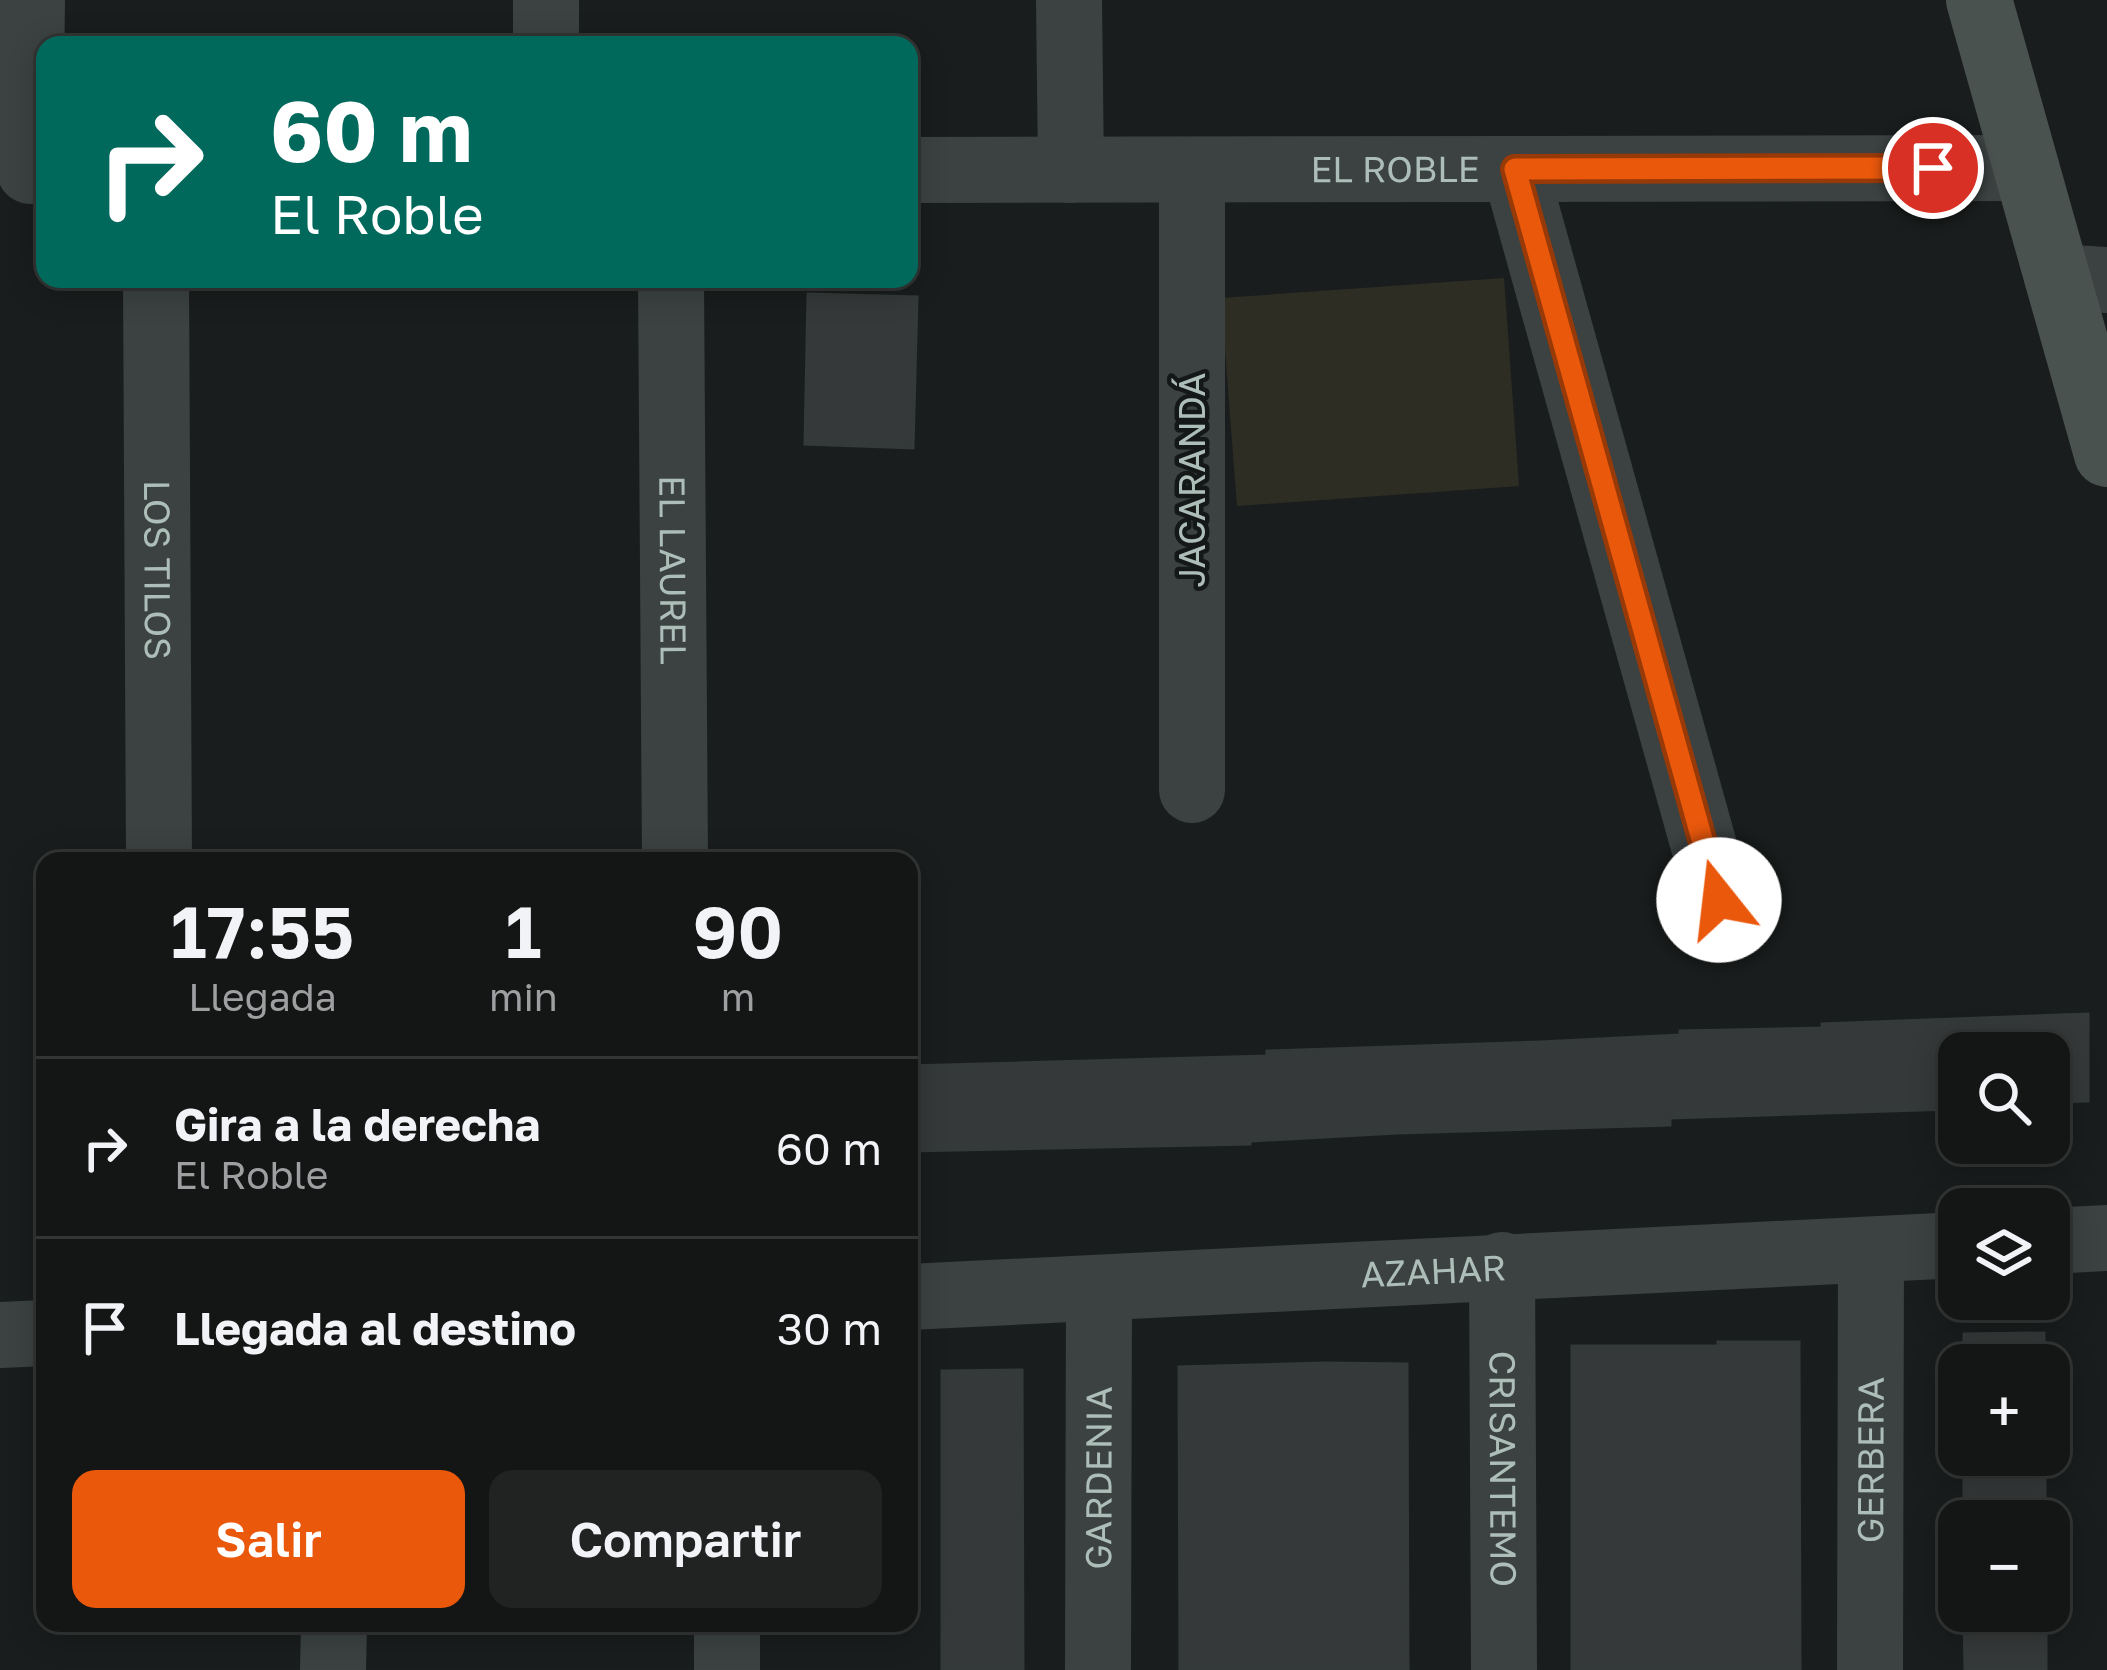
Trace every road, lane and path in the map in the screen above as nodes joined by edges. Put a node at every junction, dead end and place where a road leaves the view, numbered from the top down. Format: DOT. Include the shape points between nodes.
graph roads {
  1 [pos="32,0"];
  2 [pos="546,0"];
  3 [pos="1069,0"];
  4 [pos="1978,0"];
  5 [pos="546,36"];
  6 [pos="2026,168"];
  7 [pos="1515,169"];
  8 [pos="918,170"];
  9 [pos="1071,170"];
  10 [pos="1192,170"];
  11 [pos="25,171"];
  12 [pos="2082,278"];
  13 [pos="156,288"];
  14 [pos="671,288"];
  15 [pos="2107,454"];
  16 [pos="1192,790"];
  17 [pos="158,852"];
  18 [pos="675,852"];
  19 [pos="1719,900"];
  20 [pos="2107,1238"];
  21 [pos="2070,1240"];
  22 [pos="1938,1246"];
  23 [pos="1871,1250"];
  24 [pos="1502,1265"];
  25 [pos="1099,1288"];
  26 [pos="918,1297"];
  27 [pos="36,1333"];
  28 [pos="0,1335"];
  29 [pos="334,1632"];
  30 [pos="728,1632"];
  31 [pos="333,1670"];
  32 [pos="727,1670"];
  33 [pos="1098,1670"];
  34 [pos="1504,1670"];
  35 [pos="1870,1670"];
  1 -- 11 [label="street"];
  2 -- 5 [label="street"];
  3 -- 9 [label="street"];
  4 -- 6 [label="main road"];
  6 -- 7 [label="street, EL ROBLE"];
  6 -- 12 [label="main road"];
  7 -- 10 [label="street, EL ROBLE"];
  7 -- 19 [label="street"];
  8 -- 9 [label="street, EL ROBLE"];
  9 -- 10 [label="street, EL ROBLE"];
  10 -- 16 [label="street, JACARANDÁ"];
  12 -- 15 [label="main road"];
  13 -- 17 [label="street, LOS TILOS"];
  14 -- 18 [label="street, EL LAUREL"];
  20 -- 21 [label="street"];
  22 -- 23 [label="street, AZAHAR"];
  23 -- 24 [label="street, AZAHAR"];
  23 -- 35 [label="street, GERBERA"];
  24 -- 25 [label="street, AZAHAR"];
  24 -- 34 [label="street, CRISANTEMO"];
  25 -- 26 [label="street, AZAHAR"];
  25 -- 33 [label="street, GARDENIA"];
  27 -- 28 [label="street"];
  29 -- 31 [label="street"];
  30 -- 32 [label="street"];
}
